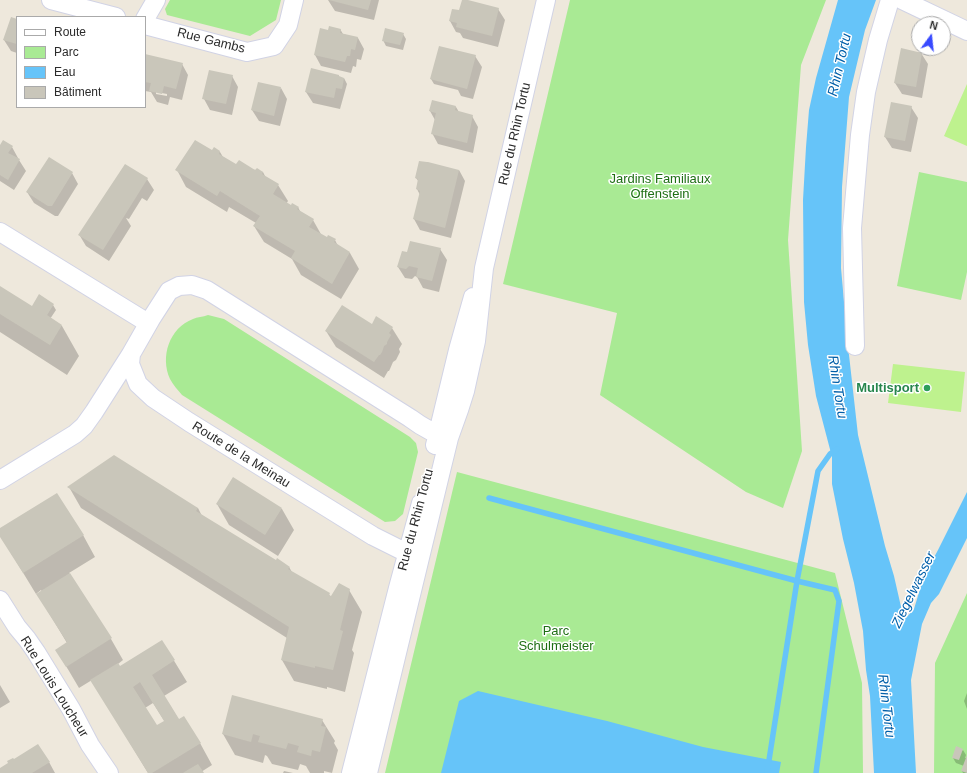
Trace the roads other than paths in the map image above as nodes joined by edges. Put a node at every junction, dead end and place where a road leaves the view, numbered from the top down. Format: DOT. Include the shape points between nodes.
graph roads {
  1 [pos="51,0"];
  2 [pos="156,0"];
  3 [pos="294,0"];
  4 [pos="546,0"];
  5 [pos="890,0"];
  6 [pos="902,0"];
  7 [pos="112,16"];
  8 [pos="146,17"];
  9 [pos="146,25"];
  10 [pos="967,31"];
  11 [pos="0,232"];
  12 [pos="148,323"];
  13 [pos="855,346"];
  14 [pos="131,354"];
  15 [pos="444,436"];
  16 [pos="0,480"];
  17 [pos="413,556"];
  18 [pos="0,600"];
  19 [pos="109,773"];
  20 [pos="351,773"];
  21 [pos="368,773"];
  1 -- 7 [label="street"];
  2 -- 8 [label="street"];
  3 -- 9 [label="street, Rue Gambs" via="288,25 274,46 247,52"];
  4 -- 15 [label="street, Rue du Rhin Tortu" via="484,268 458,350"];
  5 -- 13 [label="street" via="878,40 860,135 852,228"];
  6 -- 10 [label="street"];
  11 -- 12 [label="street"];
  12 -- 14 [label="street"];
  12 -- 15 [label="street" via="169,291 179,286 192,285 207,290 422,427"];
  14 -- 16 [label="street" via="84,426"];
  14 -- 17 [label="street, Route de la Meinau" via="130,364 138,384 153,398 366,532"];
  15 -- 17 [label="street, Rue du Rhin Tortu" via="421,504"];
  17 -- 20 [label="street, Rue du Rhin Tortu"];
  17 -- 21 [label="street, Rue du Rhin Tortu"];
  18 -- 19 [label="street, Rue Louis Loucheur" via="36,652"];
}
